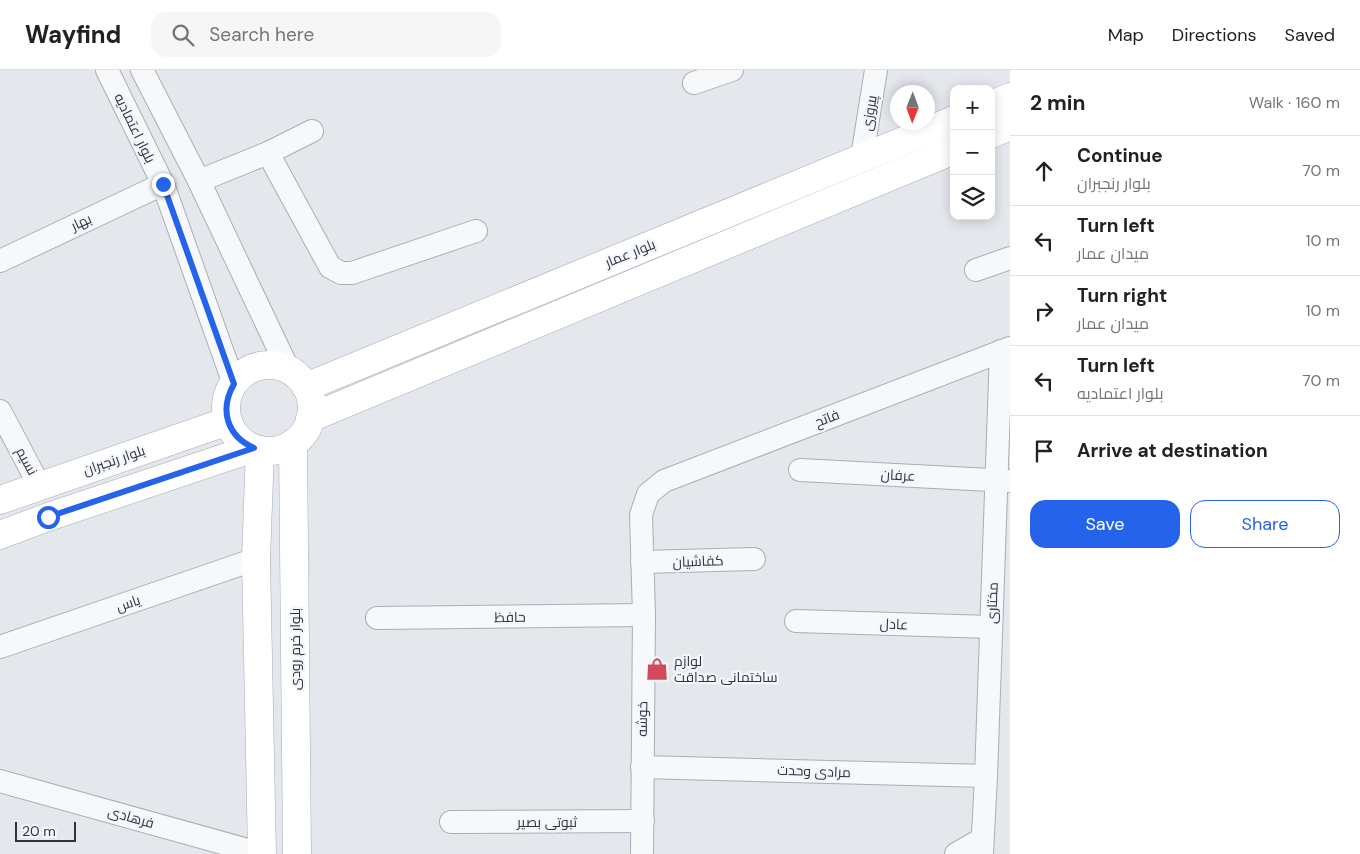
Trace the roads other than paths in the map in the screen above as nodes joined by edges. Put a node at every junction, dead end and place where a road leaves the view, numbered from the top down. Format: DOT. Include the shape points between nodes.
graph roads {
  1 [pos="107,70"];
  2 [pos="142,70"];
  3 [pos="732,70"];
  4 [pos="876,70"];
  5 [pos="694,83"];
  6 [pos="1010,97"];
  7 [pos="995,103"];
  8 [pos="950,122"];
  9 [pos="1010,126"];
  10 [pos="312,131"];
  11 [pos="995,132"];
  12 [pos="268,152"];
  13 [pos="950,152"];
  14 [pos="862,157"];
  15 [pos="199,181"];
  16 [pos="163,184"];
  17 [pos="476,231"];
  18 [pos="1010,258"];
  19 [pos="0,261"];
  20 [pos="976,270"];
  21 [pos="1005,350"];
  22 [pos="298,379"];
  23 [pos="234,384"];
  24 [pos="0,411"];
  25 [pos="310,418"];
  26 [pos="228,421"];
  27 [pos="293,443"];
  28 [pos="257,449"];
  29 [pos="800,470"];
  30 [pos="1003,480"];
  31 [pos="39,485"];
  32 [pos="648,494"];
  33 [pos="0,500"];
  34 [pos="0,535"];
  35 [pos="1002,552"];
  36 [pos="256,559"];
  37 [pos="754,559"];
  38 [pos="642,562"];
  39 [pos="644,616"];
  40 [pos="377,618"];
  41 [pos="796,620"];
  42 [pos="991,627"];
  43 [pos="0,647"];
  44 [pos="642,766"];
  45 [pos="986,776"];
  46 [pos="0,781"];
  47 [pos="643,821"];
  48 [pos="451,822"];
  49 [pos="982,847"];
  50 [pos="262,854"];
  51 [pos="297,854"];
  52 [pos="642,854"];
  53 [pos="956,854"];
  1 -- 16 [label="street, بلوار اعتمادیه"];
  2 -- 15 [label="street"];
  3 -- 5 [label="street"];
  4 -- 14 [label="street, پیروزی"];
  6 -- 7 [label="main road"];
  8 -- 14 [label="main road, بلوار عمار"];
  9 -- 11 [label="main road"];
  10 -- 12 [label="street"];
  12 -- 15 [label="street"];
  12 -- 17 [label="street" via="330,267 340,273 352,274"];
  13 -- 25 [label="main road, بلوار عمار"];
  14 -- 22 [label="main road, بلوار عمار"];
  15 -- 22 [label="street"];
  16 -- 19 [label="street, بهار"];
  16 -- 23 [label="street, بلوار اعتمادیه"];
  18 -- 20 [label="street"];
  21 -- 30 [label="street, مختاری"];
  21 -- 32 [label="street, فاتح" via="664,481"];
  22 -- 23 [label="main road" via="275,366 261,366 242,375"];
  22 -- 25 [label="main road" via="311,402"];
  23 -- 26 [label="main road" via="226,402"];
  24 -- 31 [label="street, نسیم"];
  25 -- 27 [label="main road" via="306,430"];
  26 -- 28 [label="main road" via="238,438"];
  26 -- 31 [label="main road, بلوار رنجبران"];
  27 -- 28 [label="main road" via="277,450"];
  27 -- 51 [label="main road, بلوار خرم رودی"];
  28 -- 34 [label="main road"];
  28 -- 36 [label="main road"];
  29 -- 30 [label="street, عرفان"];
  30 -- 35 [label="street, مختاری"];
  31 -- 33 [label="main road, بلوار رنجبران"];
  32 -- 38 [label="street, خوشه" via="641,515"];
  35 -- 42 [label="street, مختاری"];
  36 -- 43 [label="street, یاس"];
  36 -- 50 [label="main road"];
  37 -- 38 [label="street, کفاشیان"];
  38 -- 39 [label="street, خوشه"];
  39 -- 40 [label="street, حافظ"];
  39 -- 44 [label="street, خوشه"];
  41 -- 42 [label="street, عادل"];
  42 -- 45 [label="street, مختاری"];
  44 -- 45 [label="street, مرادی وحدت"];
  44 -- 47 [label="street, خوشه"];
  45 -- 49 [label="street, مختاری"];
  46 -- 50 [label="street, فرهادی"];
  47 -- 48 [label="street, ثبوتی بصیر"];
  47 -- 52 [label="street, خوشه"];
  49 -- 53 [label="street"];
}
